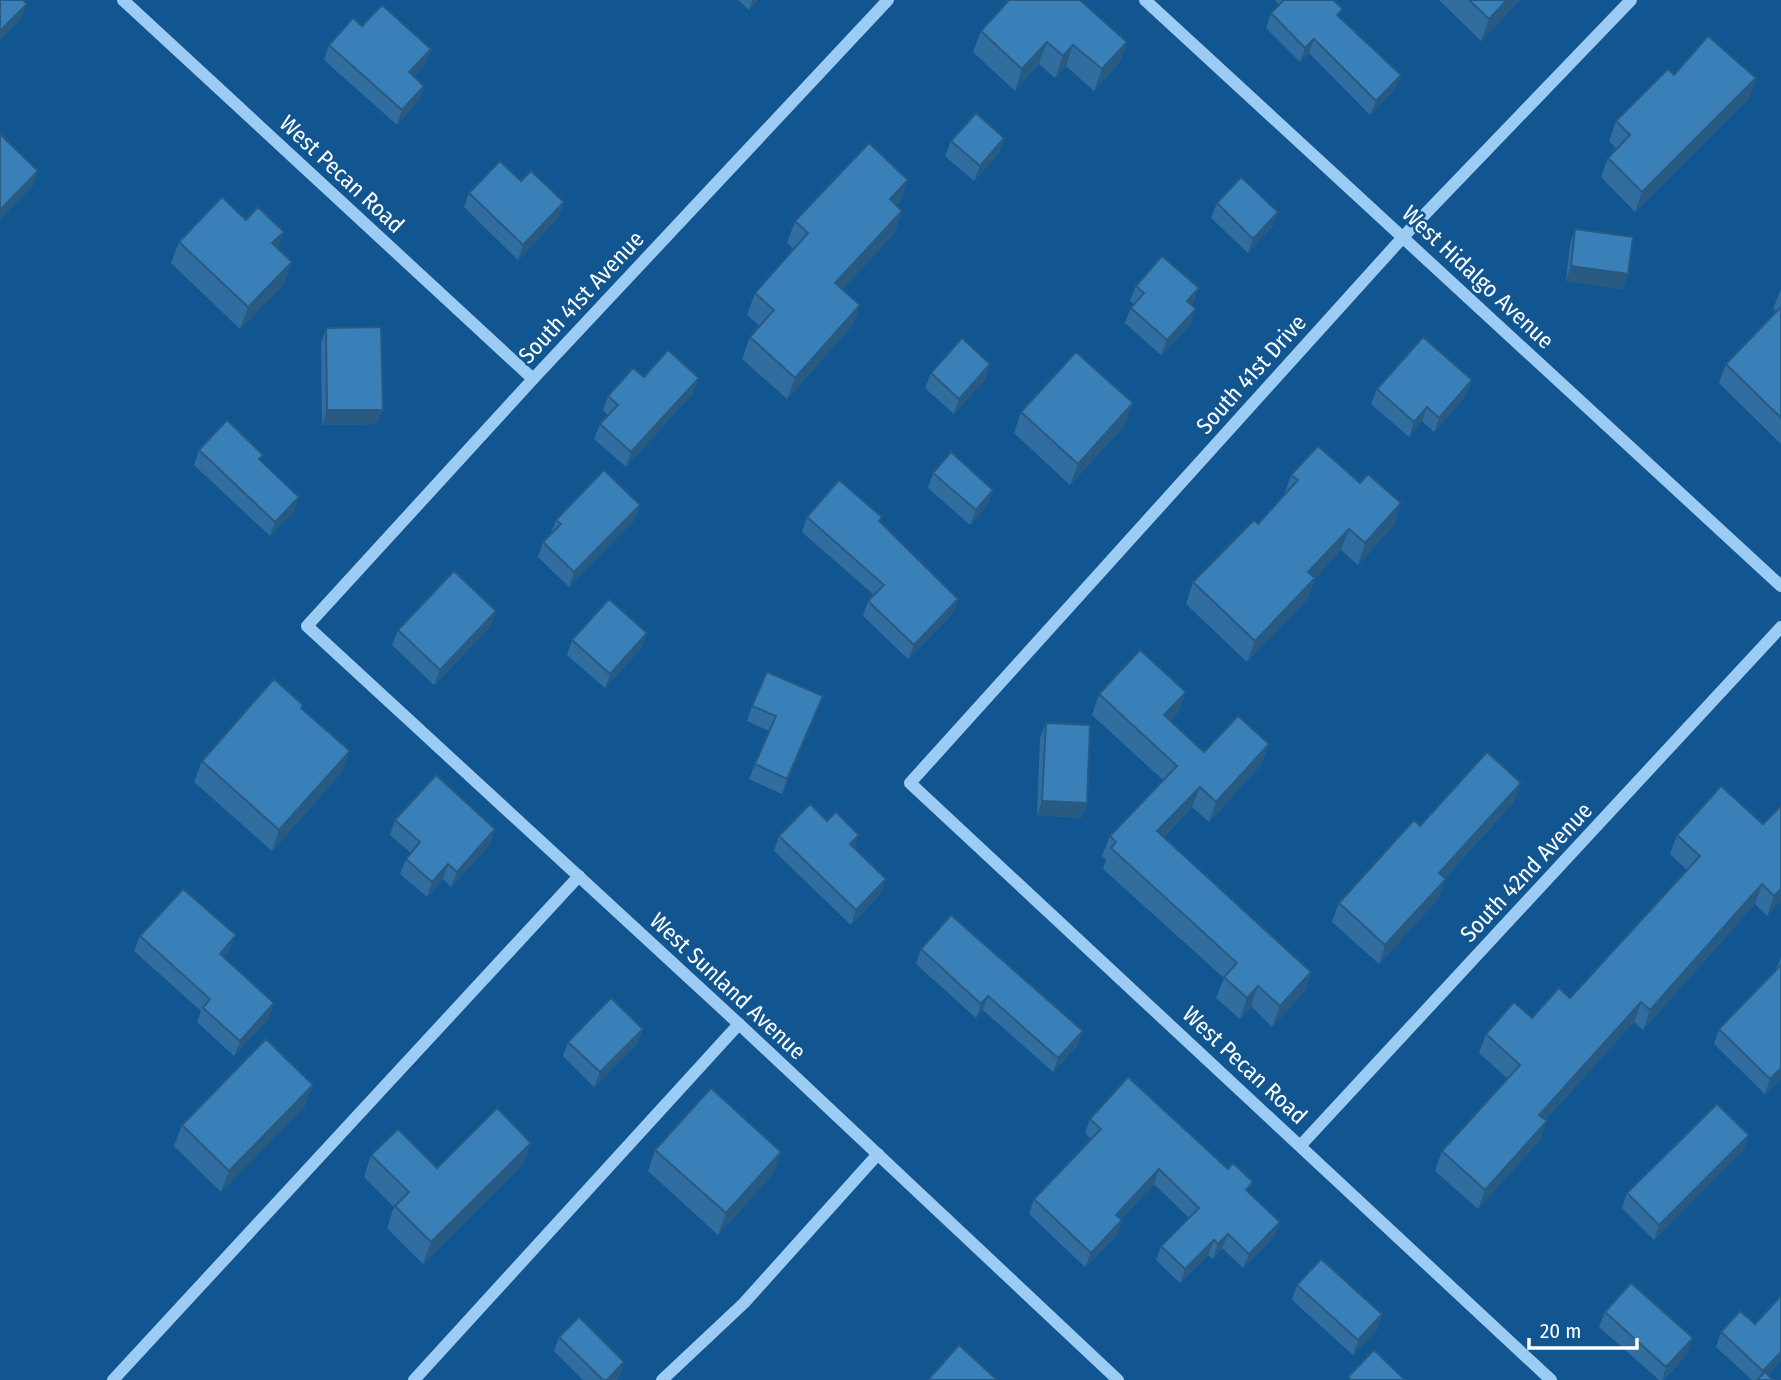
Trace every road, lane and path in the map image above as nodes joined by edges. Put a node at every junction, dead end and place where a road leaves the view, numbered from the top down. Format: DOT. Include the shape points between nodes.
graph roads {
  1 [pos="123,0"];
  2 [pos="888,0"];
  3 [pos="1145,0"];
  4 [pos="1631,0"];
  5 [pos="1404,236"];
  6 [pos="533,379"];
  7 [pos="1781,586"];
  8 [pos="307,626"];
  9 [pos="1781,627"];
  10 [pos="910,783"];
  11 [pos="579,876"];
  12 [pos="739,1024"];
  13 [pos="1301,1145"];
  14 [pos="878,1154"];
  15 [pos="113,1380"];
  16 [pos="414,1380"];
  17 [pos="662,1380"];
  18 [pos="1118,1380"];
  19 [pos="1551,1380"];
  1 -- 6 [label="street, West Pecan Road"];
  2 -- 6 [label="street, South 41st Avenue"];
  3 -- 5 [label="street, West Hidalgo Avenue"];
  4 -- 5 [label="street, South 41st Drive"];
  5 -- 7 [label="street, West Hidalgo Avenue"];
  5 -- 10 [label="street, South 41st Drive"];
  6 -- 8 [label="street, South 41st Avenue"];
  8 -- 11 [label="street, West Sunland Avenue"];
  9 -- 13 [label="street, South 42nd Avenue"];
  10 -- 13 [label="street, West Pecan Road"];
  11 -- 12 [label="street, West Sunland Avenue"];
  11 -- 15 [label="street"];
  12 -- 14 [label="street, West Sunland Avenue"];
  12 -- 16 [label="street"];
  13 -- 19 [label="street, West Pecan Road"];
  14 -- 17 [label="street" via="744,1303"];
  14 -- 18 [label="street, West Sunland Avenue"];
}
